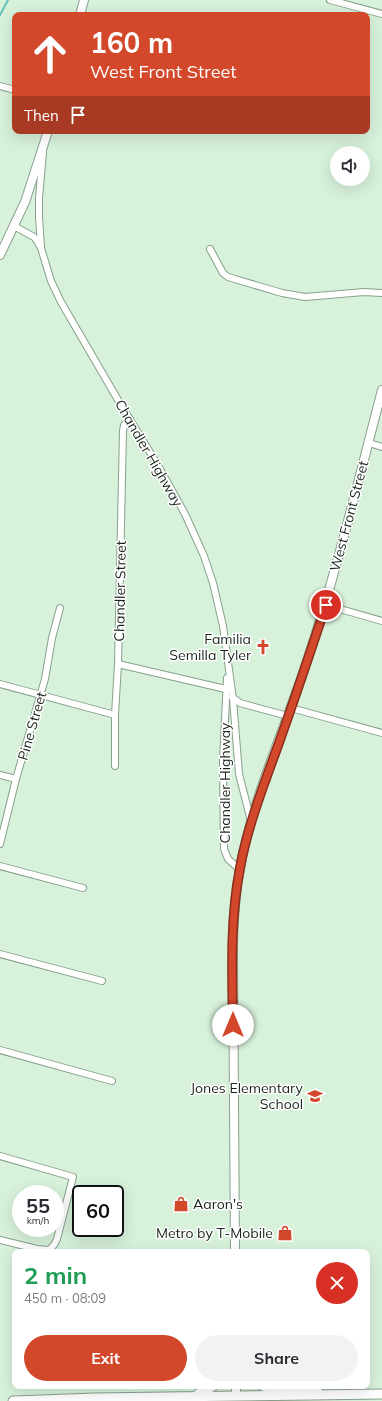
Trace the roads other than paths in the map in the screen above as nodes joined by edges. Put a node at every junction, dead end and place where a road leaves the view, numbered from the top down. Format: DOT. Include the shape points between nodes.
graph roads {
  1 [pos="84,0"];
  2 [pos="330,0"];
  3 [pos="81,12"];
  4 [pos="382,14"];
  5 [pos="0,86"];
  6 [pos="12,89"];
  7 [pos="47,134"];
  8 [pos="44,142"];
  9 [pos="14,226"];
  10 [pos="41,248"];
  11 [pos="210,249"];
  12 [pos="0,255"];
  13 [pos="382,293"];
  14 [pos="382,390"];
  15 [pos="130,419"];
  16 [pos="368,442"];
  17 [pos="382,447"];
  18 [pos="326,605"];
  19 [pos="60,608"];
  20 [pos="382,621"];
  21 [pos="118,664"];
  22 [pos="0,684"];
  23 [pos="229,690"];
  24 [pos="41,695"];
  25 [pos="233,698"];
  26 [pos="290,712"];
  27 [pos="114,714"];
  28 [pos="382,733"];
  29 [pos="115,766"];
  30 [pos="0,775"];
  31 [pos="16,779"];
  32 [pos="251,822"];
  33 [pos="0,844"];
  34 [pos="0,866"];
  35 [pos="239,869"];
  36 [pos="83,888"];
  37 [pos="0,954"];
  38 [pos="102,981"];
  39 [pos="0,1050"];
  40 [pos="112,1081"];
  41 [pos="0,1156"];
  42 [pos="0,1240"];
  43 [pos="37,1249"];
  44 [pos="51,1249"];
  45 [pos="235,1249"];
  46 [pos="208,1389"];
  47 [pos="310,1389"];
  48 [pos="236,1394"];
  49 [pos="322,1394"];
  50 [pos="382,1394"];
  51 [pos="192,1396"];
  52 [pos="13,1401"];
  1 -- 3 [label="main road"];
  2 -- 4 [label="street"];
  5 -- 6 [label="street"];
  7 -- 8 [label="main road"];
  8 -- 9 [label="main road" via="25,202"];
  8 -- 10 [label="street, Chandler Highway" via="39,198"];
  9 -- 10 [label="street, Chandler Highway" via="34,237"];
  9 -- 12 [label="main road"];
  10 -- 15 [label="street, Chandler Highway" via="51,281 61,302"];
  11 -- 13 [label="street" via="228,277 282,293 305,297"];
  14 -- 16 [label="main road, West Front Street"];
  15 -- 21 [label="street, Chandler Street" via="124,425 123,431"];
  15 -- 23 [label="street, Chandler Highway" via="185,514 204,556 220,612"];
  16 -- 17 [label="street"];
  16 -- 18 [label="main road, West Front Street"];
  18 -- 20 [label="street"];
  18 -- 26 [label="main road, West Front Street"];
  19 -- 24 [label="street, Pine Street"];
  21 -- 23 [label="street"];
  21 -- 27 [label="street, Chandler Street"];
  22 -- 24 [label="street"];
  23 -- 25 [label="street"];
  23 -- 35 [label="street, Chandler Highway" via="223,761 224,849 228,859"];
  24 -- 27 [label="street"];
  24 -- 31 [label="street, Pine Street"];
  25 -- 26 [label="street" via="240,704"];
  25 -- 32 [label="street, Chandler Highway" via="239,774"];
  26 -- 28 [label="street"];
  26 -- 32 [label="main road, West Front Street"];
  27 -- 29 [label="street, Chandler Street"];
  30 -- 31 [label="street"];
  31 -- 33 [label="street, Pine Street"];
  32 -- 35 [label="main road, West Front Street"];
  34 -- 36 [label="street"];
  35 -- 45 [label="main road" via="232,956"];
  37 -- 38 [label="street"];
  39 -- 40 [label="street"];
  41 -- 44 [label="street" via="73,1177 57,1239"];
  42 -- 43 [label="street"];
  46 -- 51 [label="highway"];
  47 -- 49 [label="highway"];
  48 -- 49 [label="highway"];
  48 -- 51 [label="highway"];
  49 -- 50 [label="highway"];
  51 -- 52 [label="highway"];
}
